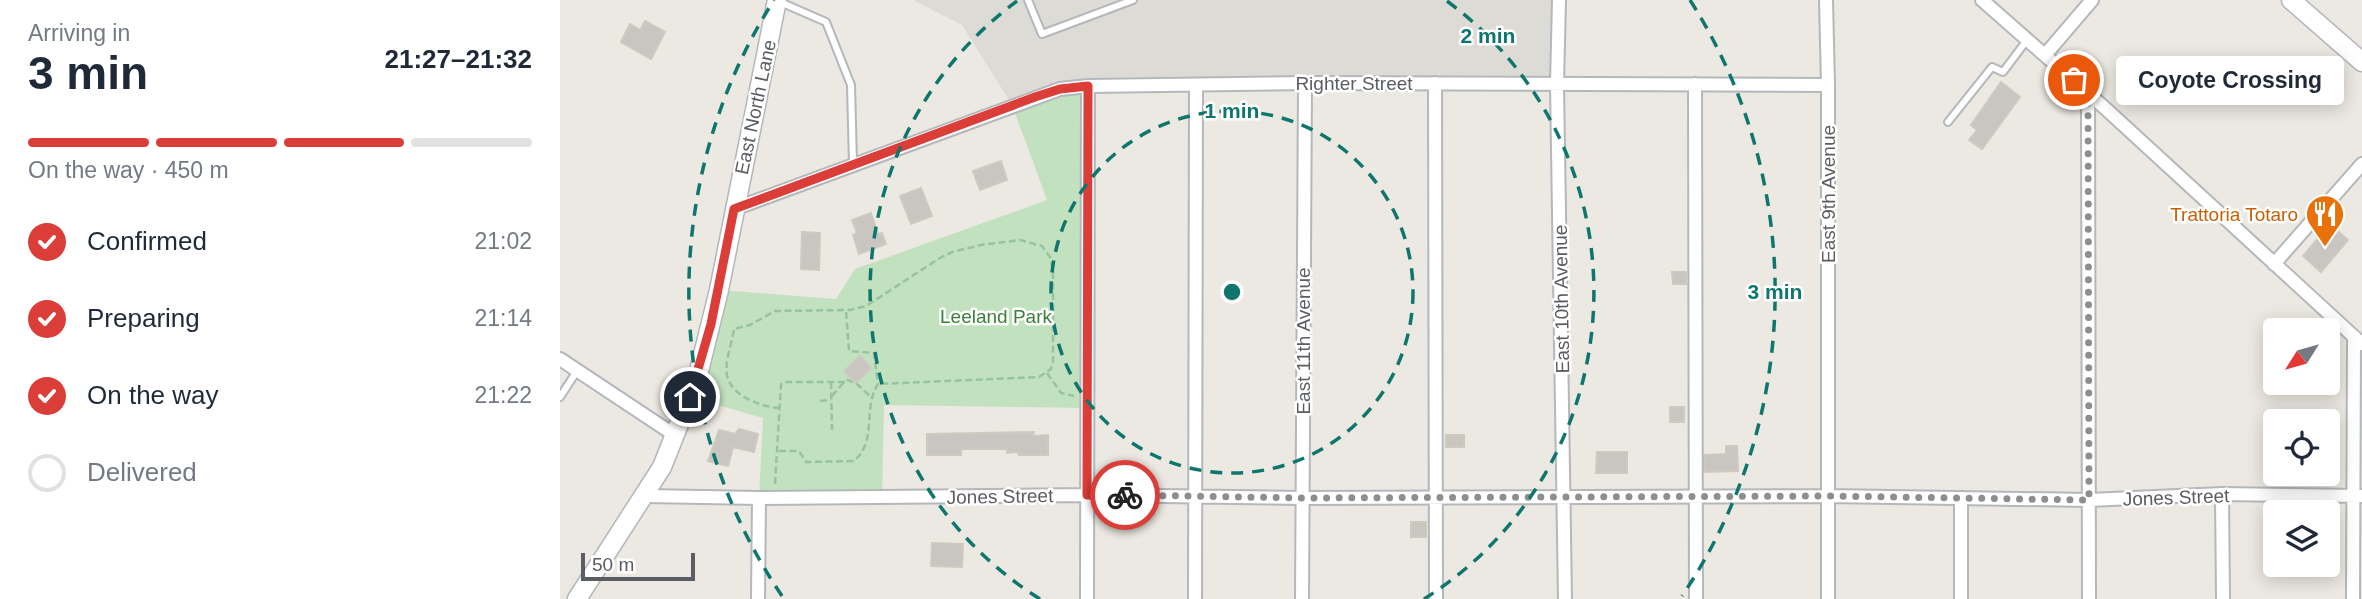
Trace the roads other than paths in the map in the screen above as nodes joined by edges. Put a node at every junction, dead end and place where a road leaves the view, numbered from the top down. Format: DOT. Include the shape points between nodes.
graph roads {
  1 [pos="777,0"];
  2 [pos="1028,0"];
  3 [pos="1133,0"];
  4 [pos="1559,0"];
  5 [pos="1826,0"];
  6 [pos="1982,0"];
  7 [pos="2291,0"];
  8 [pos="2090,1"];
  9 [pos="2027,40"];
  10 [pos="2045,55"];
  11 [pos="2362,62"];
  12 [pos="1305,83"];
  13 [pos="1435,83"];
  14 [pos="1557,84"];
  15 [pos="1695,84"];
  16 [pos="1196,85"];
  17 [pos="1828,85"];
  18 [pos="1088,86"];
  19 [pos="2088,93"];
  20 [pos="1948,122"];
  21 [pos="853,164"];
  22 [pos="2362,164"];
  23 [pos="734,209"];
  24 [pos="2274,264"];
  25 [pos="2358,340"];
  26 [pos="560,359"];
  27 [pos="577,371"];
  28 [pos="560,397"];
  29 [pos="676,436"];
  30 [pos="2222,494"];
  31 [pos="1087,495"];
  32 [pos="645,496"];
  33 [pos="1195,496"];
  34 [pos="1829,496"];
  35 [pos="2358,496"];
  36 [pos="1697,497"];
  37 [pos="766,498"];
  38 [pos="1302,498"];
  39 [pos="1435,498"];
  40 [pos="1564,498"];
  41 [pos="1961,498"];
  42 [pos="2089,500"];
  43 [pos="577,599"];
  44 [pos="758,599"];
  45 [pos="1087,599"];
  46 [pos="1195,599"];
  47 [pos="1302,599"];
  48 [pos="1436,599"];
  49 [pos="1565,599"];
  50 [pos="1696,599"];
  51 [pos="1828,599"];
  52 [pos="1961,599"];
  53 [pos="2089,599"];
  54 [pos="2222,599"];
  55 [pos="2353,599"];
  1 -- 21 [label="lane" via="826,22 851,85"];
  1 -- 23 [label="street, East North Lane"];
  2 -- 3 [label="lane" via="1042,34"];
  4 -- 14 [label="street, East 10th Avenue"];
  5 -- 17 [label="street, East 9th Avenue"];
  6 -- 9 [label="street"];
  7 -- 11 [label="street"];
  8 -- 10 [label="street"];
  9 -- 10 [label="street"];
  9 -- 20 [label="lane" via="2003,72 1992,67"];
  10 -- 19 [label="street"];
  12 -- 13 [label="street, Righter Street"];
  12 -- 16 [label="street, Righter Street"];
  12 -- 38 [label="street, East 11th Avenue"];
  13 -- 14 [label="street, Righter Street"];
  13 -- 39 [label="street"];
  14 -- 15 [label="street, Righter Street"];
  14 -- 40 [label="street, East 10th Avenue"];
  15 -- 17 [label="street, Righter Street"];
  15 -- 36 [label="street"];
  16 -- 18 [label="street, Righter Street"];
  16 -- 33 [label="street"];
  17 -- 34 [label="street, East 9th Avenue"];
  18 -- 21 [label="street, Righter Street" via="1035,97"];
  18 -- 31 [label="street"];
  19 -- 24 [label="street"];
  19 -- 42 [label="street"];
  21 -- 23 [label="street, Righter Street"];
  22 -- 24 [label="street"];
  23 -- 29 [label="street, East North Lane" via="697,379"];
  24 -- 25 [label="street"];
  25 -- 35 [label="street"];
  26 -- 27 [label="street"];
  27 -- 28 [label="lane"];
  27 -- 29 [label="street"];
  29 -- 32 [label="street, East North Lane"];
  30 -- 35 [label="street, Jones Street"];
  30 -- 42 [label="street, Jones Street"];
  30 -- 54 [label="street"];
  31 -- 33 [label="street, Jones Street"];
  31 -- 37 [label="street, Jones Street"];
  31 -- 45 [label="street"];
  32 -- 37 [label="street, Jones Street"];
  32 -- 43 [label="street, East North Lane"];
  33 -- 38 [label="street, Jones Street"];
  33 -- 46 [label="street"];
  34 -- 36 [label="street, Jones Street"];
  34 -- 41 [label="street, Jones Street"];
  34 -- 51 [label="street, East 9th Avenue"];
  35 -- 55 [label="street"];
  36 -- 40 [label="street, Jones Street"];
  36 -- 50 [label="street"];
  37 -- 44 [label="street"];
  38 -- 39 [label="street, Jones Street"];
  38 -- 47 [label="street, East 11th Avenue"];
  39 -- 40 [label="street, Jones Street"];
  39 -- 48 [label="street"];
  40 -- 49 [label="street, East 10th Avenue"];
  41 -- 42 [label="street, Jones Street"];
  41 -- 52 [label="street"];
  42 -- 53 [label="street"];
}
